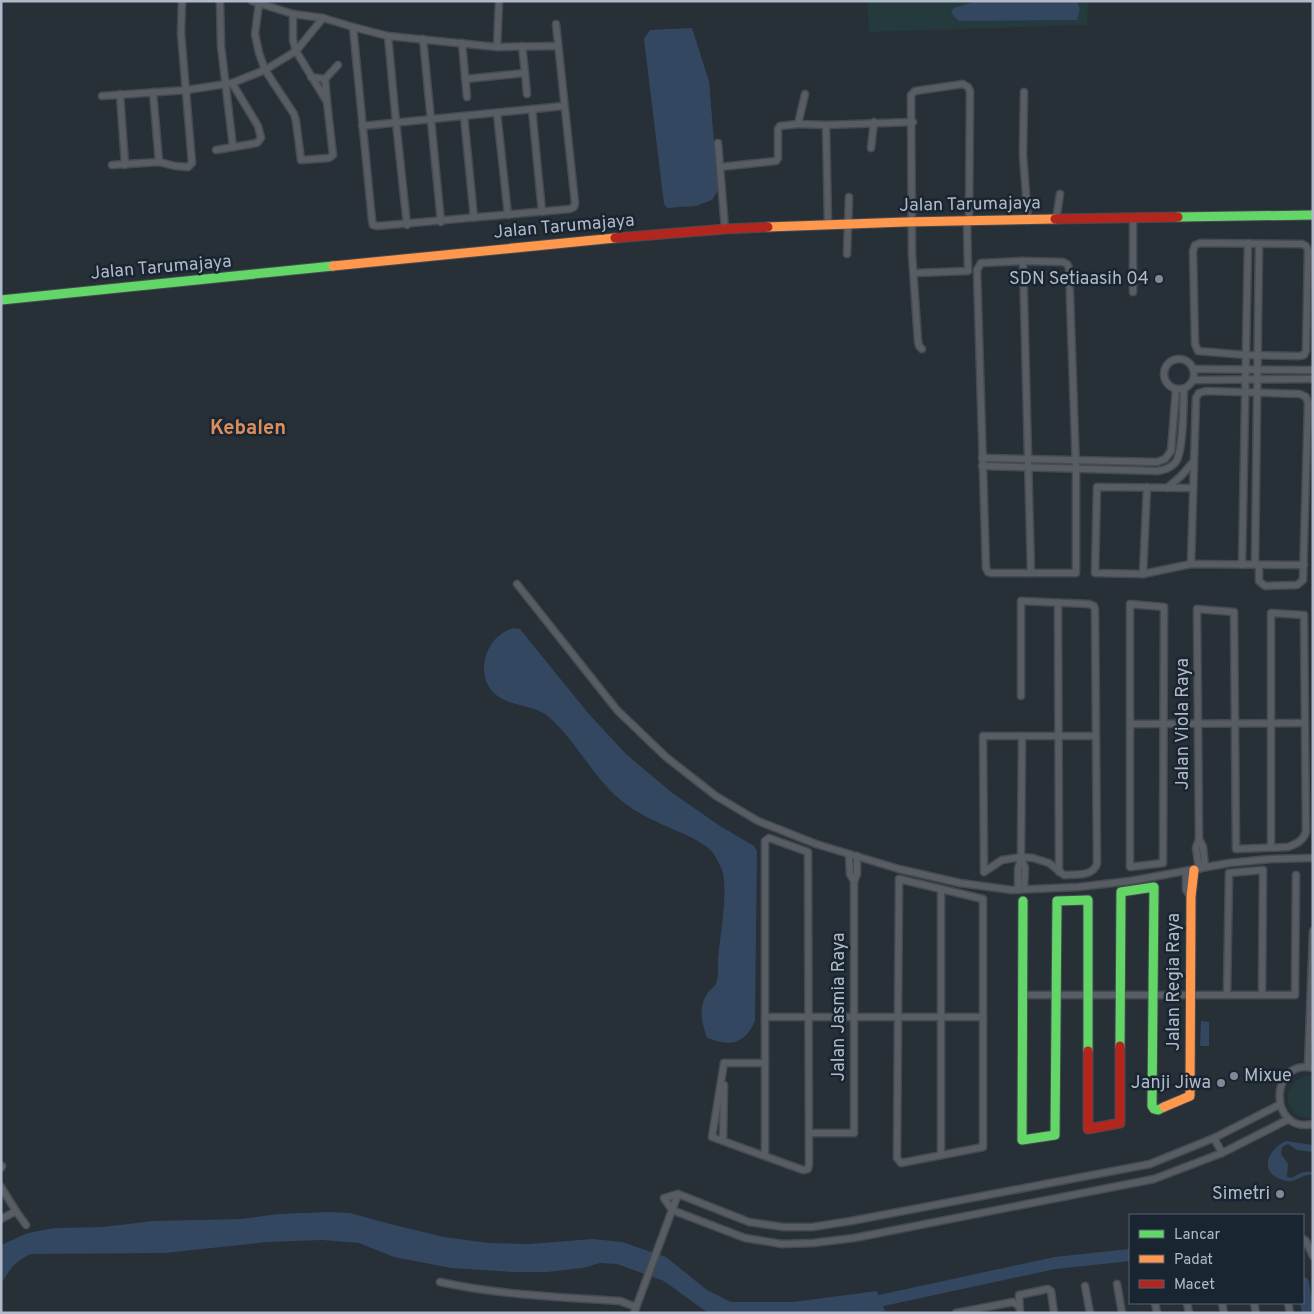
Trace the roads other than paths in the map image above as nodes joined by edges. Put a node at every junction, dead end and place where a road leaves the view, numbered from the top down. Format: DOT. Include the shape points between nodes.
graph roads {
  1 [pos="182,1"];
  2 [pos="220,1"];
  3 [pos="499,1"];
  4 [pos="256,2"];
  5 [pos="293,14"];
  6 [pos="324,18"];
  7 [pos="556,24"];
  8 [pos="353,27"];
  9 [pos="388,36"];
  10 [pos="423,39"];
  11 [pos="462,43"];
  12 [pos="522,46"];
  13 [pos="558,46"];
  14 [pos="497,47"];
  15 [pos="296,51"];
  16 [pos="338,65"];
  17 [pos="265,70"];
  18 [pos="525,73"];
  19 [pos="311,77"];
  20 [pos="325,78"];
  21 [pos="465,79"];
  22 [pos="229,84"];
  23 [pos="186,90"];
  24 [pos="153,92"];
  25 [pos="1024,92"];
  26 [pos="120,94"];
  27 [pos="527,94"];
  28 [pos="805,94"];
  29 [pos="102,96"];
  30 [pos="467,96"];
  31 [pos="328,102"];
  32 [pos="564,106"];
  33 [pos="532,109"];
  34 [pos="497,113"];
  35 [pos="464,116"];
  36 [pos="432,119"];
  37 [pos="396,122"];
  38 [pos="874,122"];
  39 [pos="913,122"];
  40 [pos="798,124"];
  41 [pos="826,125"];
  42 [pos="362,126"];
  43 [pos="718,143"];
  44 [pos="233,147"];
  45 [pos="872,148"];
  46 [pos="216,150"];
  47 [pos="159,162"];
  48 [pos="112,165"];
  49 [pos="125,165"];
  50 [pos="720,166"];
  51 [pos="1060,194"];
  52 [pos="848,196"];
  53 [pos="542,212"];
  54 [pos="508,215"];
  55 [pos="1313,215"];
  56 [pos="1057,217"];
  57 [pos="474,218"];
  58 [pos="913,219"];
  59 [pos="1027,219"];
  60 [pos="1133,219"];
  61 [pos="847,220"];
  62 [pos="968,220"];
  63 [pos="440,222"];
  64 [pos="828,222"];
  65 [pos="407,225"];
  66 [pos="725,227"];
  67 [pos="1248,243"];
  68 [pos="1259,244"];
  69 [pos="848,254"];
  70 [pos="1023,261"];
  71 [pos="914,273"];
  72 [pos="1133,292"];
  73 [pos="1,300"];
  74 [pos="922,349"];
  75 [pos="1246,355"];
  76 [pos="1257,355"];
  77 [pos="1194,369"];
  78 [pos="1245,369"];
  79 [pos="1257,369"];
  80 [pos="1313,370"];
  81 [pos="1245,378"];
  82 [pos="1256,378"];
  83 [pos="1313,379"];
  84 [pos="1193,380"];
  85 [pos="1184,388"];
  86 [pos="1176,389"];
  87 [pos="1245,392"];
  88 [pos="1256,392"];
  89 [pos="982,458"];
  90 [pos="1028,459"];
  91 [pos="1075,460"];
  92 [pos="1194,462"];
  93 [pos="982,466"];
  94 [pos="1028,467"];
  95 [pos="1076,469"];
  96 [pos="1147,487"];
  97 [pos="1167,488"];
  98 [pos="1193,488"];
  99 [pos="1191,564"];
  100 [pos="1242,565"];
  101 [pos="1257,565"];
  102 [pos="1304,565"];
  103 [pos="1031,573"];
  104 [pos="1143,574"];
  105 [pos="517,584"];
  106 [pos="1058,603"];
  107 [pos="1021,696"];
  108 [pos="1163,723"];
  109 [pos="1198,723"];
  110 [pos="1235,723"];
  111 [pos="1271,723"];
  112 [pos="1305,723"];
  113 [pos="1130,724"];
  114 [pos="1022,736"];
  115 [pos="1059,736"];
  116 [pos="1095,736"];
  117 [pos="1271,847"];
  118 [pos="849,854"];
  119 [pos="857,856"];
  120 [pos="1021,857"];
  121 [pos="1313,858"];
  122 [pos="1196,869"];
  123 [pos="1059,872"];
  124 [pos="1296,875"];
  125 [pos="854,881"];
  126 [pos="941,889"];
  127 [pos="1021,889"];
  128 [pos="1022,901"];
  129 [pos="1313,931"];
  130 [pos="1153,995"];
  131 [pos="1190,995"];
  132 [pos="1227,995"];
  133 [pos="1262,995"];
  134 [pos="1022,996"];
  135 [pos="1056,996"];
  136 [pos="1088,996"];
  137 [pos="1121,996"];
  138 [pos="765,1017"];
  139 [pos="809,1017"];
  140 [pos="854,1017"];
  141 [pos="898,1017"];
  142 [pos="941,1017"];
  143 [pos="983,1017"];
  144 [pos="724,1063"];
  145 [pos="765,1063"];
  146 [pos="1311,1068"];
  147 [pos="1279,1105"];
  148 [pos="1289,1119"];
  149 [pos="1313,1124"];
  150 [pos="809,1133"];
  151 [pos="1214,1138"];
  152 [pos="724,1142"];
  153 [pos="1222,1153"];
  154 [pos="941,1155"];
  155 [pos="765,1156"];
  156 [pos="1,1186"];
  157 [pos="678,1194"];
  158 [pos="16,1210"];
  159 [pos="672,1210"];
  160 [pos="1,1219"];
  161 [pos="26,1225"];
  162 [pos="1304,1240"];
  163 [pos="1313,1256"];
  164 [pos="440,1282"];
  165 [pos="1117,1284"];
  166 [pos="1085,1286"];
  167 [pos="1020,1309"];
  168 [pos="635,1310"];
  169 [pos="984,1310"];
  170 [pos="956,1313"];
  171 [pos="1054,1313"];
  172 [pos="1090,1313"];
  173 [pos="1122,1313"];
  1 -- 23 [label="street"];
  2 -- 22 [label="street" via="221,46"];
  3 -- 14 [label="street"];
  4 -- 5 [label="street"];
  4 -- 17 [label="street" via="256,42"];
  5 -- 6 [label="street"];
  5 -- 15 [label="street"];
  6 -- 8 [label="street"];
  6 -- 15 [label="street"];
  7 -- 13 [label="street"];
  8 -- 9 [label="street"];
  8 -- 42 [label="street"];
  9 -- 10 [label="street"];
  9 -- 37 [label="street"];
  10 -- 11 [label="street"];
  10 -- 36 [label="street"];
  11 -- 14 [label="street"];
  11 -- 21 [label="street"];
  12 -- 13 [label="street"];
  12 -- 14 [label="street"];
  12 -- 18 [label="street"];
  13 -- 32 [label="street"];
  15 -- 17 [label="street"];
  15 -- 19 [label="street"];
  16 -- 20 [label="street"];
  17 -- 22 [label="street"];
  17 -- 31 [label="street" via="294,114 301,160 333,155"];
  18 -- 21 [label="street"];
  18 -- 27 [label="street"];
  19 -- 20 [label="street"];
  19 -- 31 [label="street"];
  20 -- 31 [label="street"];
  21 -- 30 [label="street"];
  22 -- 23 [label="street"];
  22 -- 44 [label="street"];
  22 -- 44 [label="street" via="258,126 261,138 257,143"];
  23 -- 24 [label="street"];
  23 -- 47 [label="street" via="192,163 188,167"];
  24 -- 26 [label="street"];
  24 -- 47 [label="street"];
  25 -- 59 [label="street"];
  26 -- 29 [label="street"];
  26 -- 49 [label="street"];
  28 -- 40 [label="street"];
  32 -- 33 [label="street"];
  32 -- 53 [label="street" via="575,203 570,209"];
  33 -- 34 [label="street"];
  33 -- 53 [label="street"];
  34 -- 35 [label="street"];
  34 -- 54 [label="street"];
  35 -- 36 [label="street"];
  35 -- 57 [label="street"];
  36 -- 37 [label="street"];
  36 -- 63 [label="street"];
  37 -- 42 [label="street"];
  37 -- 65 [label="street"];
  38 -- 39 [label="street"];
  38 -- 41 [label="street"];
  38 -- 45 [label="street"];
  39 -- 58 [label="street"];
  39 -- 62 [label="street" via="912,96 915,91 963,84 968,87"];
  40 -- 41 [label="street"];
  40 -- 50 [label="street" via="779,127 776,161"];
  41 -- 64 [label="street"];
  42 -- 65 [label="street" via="373,225"];
  43 -- 50 [label="street"];
  44 -- 46 [label="street"];
  47 -- 49 [label="street"];
  48 -- 49 [label="street"];
  50 -- 66 [label="street"];
  51 -- 56 [label="street"];
  52 -- 61 [label="street"];
  53 -- 54 [label="street"];
  54 -- 57 [label="street"];
  55 -- 60 [label="street, Jalan Tarumajaya"];
  56 -- 59 [label="street, Jalan Tarumajaya"];
  56 -- 60 [label="street, Jalan Tarumajaya"];
  57 -- 63 [label="street"];
  58 -- 61 [label="street, Jalan Tarumajaya"];
  58 -- 62 [label="street, Jalan Tarumajaya"];
  58 -- 71 [label="street"];
  59 -- 62 [label="street, Jalan Tarumajaya"];
  60 -- 72 [label="street"];
  61 -- 64 [label="street, Jalan Tarumajaya"];
  61 -- 69 [label="street"];
  62 -- 71 [label="street" via="968,271"];
  63 -- 65 [label="street"];
  64 -- 66 [label="street, Jalan Tarumajaya"];
  66 -- 73 [label="street, Jalan Tarumajaya"];
  67 -- 68 [label="street"];
  67 -- 75 [label="street"];
  67 -- 75 [label="street" via="1201,243 1192,251 1195,344 1198,351"];
  68 -- 76 [label="street"];
  68 -- 76 [label="street" via="1302,244 1308,250 1308,259 1304,355"];
  70 -- 89 [label="street" via="981,263 977,270"];
  70 -- 90 [label="street"];
  70 -- 91 [label="street" via="1063,262 1069,268"];
  71 -- 74 [label="street" via="918,341"];
  75 -- 76 [label="street"];
  75 -- 78 [label="street"];
  76 -- 79 [label="street"];
  77 -- 78 [label="street"];
  77 -- 84 [label="street"];
  77 -- 86 [label="street" via="1187,361 1177,359 1168,364 1164,374 1167,384"];
  78 -- 79 [label="street"];
  78 -- 81 [label="street"];
  79 -- 80 [label="street"];
  79 -- 82 [label="street"];
  81 -- 82 [label="street"];
  81 -- 84 [label="street"];
  81 -- 87 [label="street"];
  82 -- 83 [label="street"];
  82 -- 88 [label="street"];
  84 -- 85 [label="street"];
  85 -- 86 [label="street"];
  85 -- 95 [label="street" via="1180,451 1176,462 1168,469"];
  86 -- 91 [label="street" via="1171,452 1165,459 1157,462"];
  87 -- 88 [label="street"];
  87 -- 92 [label="street" via="1199,393 1196,398"];
  87 -- 100 [label="street"];
  88 -- 101 [label="street"];
  88 -- 102 [label="street" via="1300,394 1308,403"];
  89 -- 90 [label="street"];
  89 -- 93 [label="street"];
  90 -- 91 [label="street"];
  90 -- 94 [label="street"];
  91 -- 95 [label="street"];
  92 -- 97 [label="street"];
  92 -- 98 [label="street"];
  93 -- 94 [label="street"];
  93 -- 103 [label="street" via="986,568 992,573"];
  94 -- 95 [label="street"];
  94 -- 103 [label="street"];
  95 -- 103 [label="street" via="1076,573"];
  96 -- 97 [label="street"];
  96 -- 104 [label="street"];
  96 -- 104 [label="street" via="1095,489 1095,574"];
  97 -- 98 [label="street"];
  98 -- 99 [label="street"];
  99 -- 100 [label="street"];
  99 -- 104 [label="street"];
  100 -- 101 [label="street"];
  101 -- 102 [label="street"];
  101 -- 102 [label="street" via="1259,581 1265,586 1301,584"];
  105 -- 118 [label="street" via="617,710 666,757 716,796 758,821"];
  106 -- 107 [label="street" via="1021,601"];
  106 -- 115 [label="street"];
  106 -- 116 [label="street" via="1094,606"];
  108 -- 109 [label="street"];
  108 -- 113 [label="street"];
  108 -- 113 [label="street" via="1164,606 1130,604"];
  108 -- 113 [label="street" via="1163,863 1130,867"];
  109 -- 110 [label="street"];
  109 -- 110 [label="street, Jalan Viola Raya" via="1197,609 1234,612"];
  109 -- 122 [label="street, Jalan Viola Raya" via="1199,839 1204,847"];
  110 -- 111 [label="street"];
  110 -- 117 [label="street" via="1236,849"];
  111 -- 112 [label="street"];
  111 -- 112 [label="street" via="1270,613 1304,615"];
  111 -- 117 [label="street"];
  112 -- 117 [label="street" via="1306,832 1296,844"];
  114 -- 115 [label="street"];
  114 -- 120 [label="street"];
  114 -- 120 [label="street" via="983,736 984,872 1002,860"];
  115 -- 116 [label="street"];
  115 -- 123 [label="street"];
  116 -- 123 [label="street" via="1097,864 1090,873 1064,875"];
  118 -- 119 [label="street"];
  118 -- 125 [label="street, Jalan Jasmia Raya" via="850,874"];
  119 -- 125 [label="street, Jalan Jasmia Raya"];
  119 -- 127 [label="street" via="960,883"];
  120 -- 123 [label="street" via="1048,863"];
  120 -- 127 [label="street" via="1024,868"];
  121 -- 122 [label="street" via="1271,859"];
  122 -- 127 [label="street" via="1078,887"];
  122 -- 131 [label="street, Jalan Regia Raya" via="1190,897"];
  124 -- 133 [label="street" via="1295,995"];
  125 -- 140 [label="street, Jalan Jasmia Raya"];
  126 -- 141 [label="street" via="899,879"];
  126 -- 142 [label="street"];
  126 -- 143 [label="street" via="983,898"];
  128 -- 134 [label="street"];
  129 -- 146 [label="street"];
  130 -- 131 [label="street"];
  130 -- 131 [label="street, Jalan Regia Raya" via="1152,1106 1158,1110 1190,1096"];
  130 -- 137 [label="street"];
  130 -- 137 [label="street" via="1154,887 1121,892"];
  131 -- 132 [label="street"];
  132 -- 133 [label="street"];
  132 -- 133 [label="street" via="1229,873 1263,870"];
  134 -- 135 [label="street"];
  134 -- 135 [label="street" via="1022,1140 1055,1134"];
  135 -- 136 [label="street"];
  135 -- 136 [label="street" via="1057,901 1088,900"];
  136 -- 137 [label="street"];
  136 -- 137 [label="street" via="1088,1129 1120,1123"];
  138 -- 139 [label="street"];
  138 -- 139 [label="street" via="765,840 769,838 808,852"];
  138 -- 145 [label="street"];
  139 -- 140 [label="street"];
  139 -- 150 [label="street"];
  140 -- 141 [label="street"];
  140 -- 150 [label="street, Jalan Jasmia Raya" via="854,1133"];
  141 -- 142 [label="street"];
  141 -- 154 [label="street" via="897,1158 901,1162"];
  142 -- 143 [label="street"];
  142 -- 154 [label="street"];
  143 -- 154 [label="street" via="983,1147"];
  144 -- 145 [label="street"];
  144 -- 152 [label="street"];
  144 -- 152 [label="street" via="712,1138"];
  145 -- 155 [label="street"];
  146 -- 147 [label="street" via="1299,1068 1284,1078"];
  147 -- 148 [label="street"];
  147 -- 151 [label="street"];
  148 -- 149 [label="street" via="1299,1124"];
  148 -- 153 [label="street"];
  150 -- 155 [label="street" via="808,1169"];
  151 -- 153 [label="street"];
  151 -- 157 [label="street" via="1150,1164 812,1227 749,1222"];
  152 -- 155 [label="street"];
  153 -- 159 [label="street" via="1154,1179 854,1238 813,1243 782,1244 745,1238"];
  156 -- 158 [label="street"];
  157 -- 159 [label="street"];
  157 -- 159 [label="street" via="664,1198"];
  158 -- 160 [label="street"];
  158 -- 161 [label="street"];
  159 -- 168 [label="street"];
  162 -- 163 [label="street"];
  164 -- 168 [label="street" via="505,1293 620,1301"];
  165 -- 173 [label="street"];
  166 -- 172 [label="street"];
  167 -- 169 [label="street" via="1014,1302"];
  167 -- 171 [label="street" via="1019,1295 1049,1289"];
  169 -- 170 [label="street"];
}
